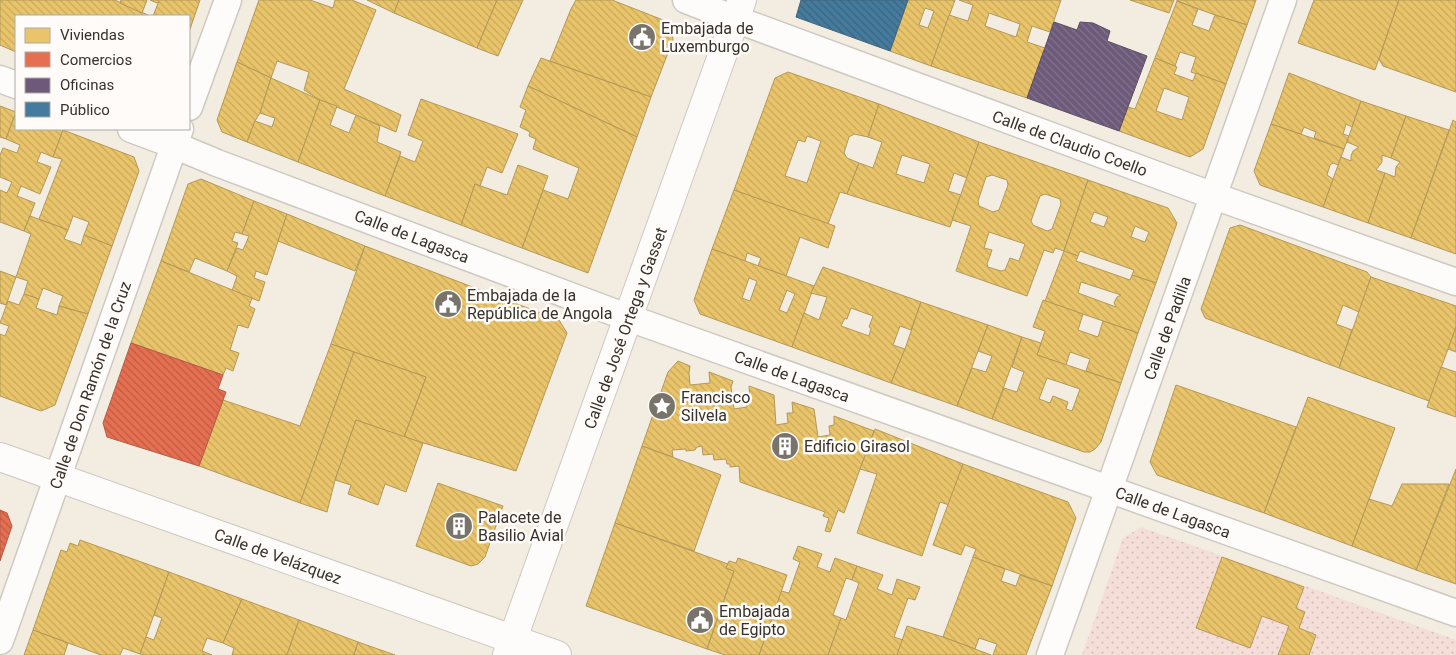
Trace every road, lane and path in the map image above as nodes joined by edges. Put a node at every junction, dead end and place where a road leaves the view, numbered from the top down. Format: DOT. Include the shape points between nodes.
graph roads {
  1 [pos="228,0"];
  2 [pos="686,0"];
  3 [pos="1283,0"];
  4 [pos="738,10"];
  5 [pos="0,79"];
  6 [pos="15,85"];
  7 [pos="190,104"];
  8 [pos="137,130"];
  9 [pos="177,137"];
  10 [pos="1214,196"];
  11 [pos="1456,282"];
  12 [pos="629,318"];
  13 [pos="0,457"];
  14 [pos="58,477"];
  15 [pos="1109,489"];
  16 [pos="1456,613"];
  17 [pos="0,641"];
  18 [pos="510,647"];
  19 [pos="557,655"];
  20 [pos="1050,655"];
  1 -- 7 [label="street"];
  2 -- 4 [label="street, Calle de Claudio Coello"];
  3 -- 10 [label="street, Calle de Padilla"];
  4 -- 10 [label="street, Calle de Claudio Coello"];
  4 -- 12 [label="street, Calle de José Ortega y Gasset"];
  5 -- 6 [label="street"];
  8 -- 9 [label="street, Calle de Lagasca"];
  9 -- 12 [label="street, Calle de Lagasca" via="217,164"];
  9 -- 14 [label="street, Calle de Don Ramón de la Cruz"];
  10 -- 11 [label="street, Calle de Claudio Coello"];
  10 -- 15 [label="street, Calle de Padilla"];
  12 -- 15 [label="street, Calle de Lagasca"];
  12 -- 18 [label="street, Calle de José Ortega y Gasset"];
  13 -- 14 [label="street, Calle de Velázquez"];
  14 -- 17 [label="street, Calle de Don Ramón de la Cruz"];
  14 -- 18 [label="street, Calle de Velázquez"];
  15 -- 16 [label="street, Calle de Lagasca"];
  15 -- 20 [label="street, Calle de Padilla"];
  18 -- 19 [label="street, Calle de Velázquez"];
}
